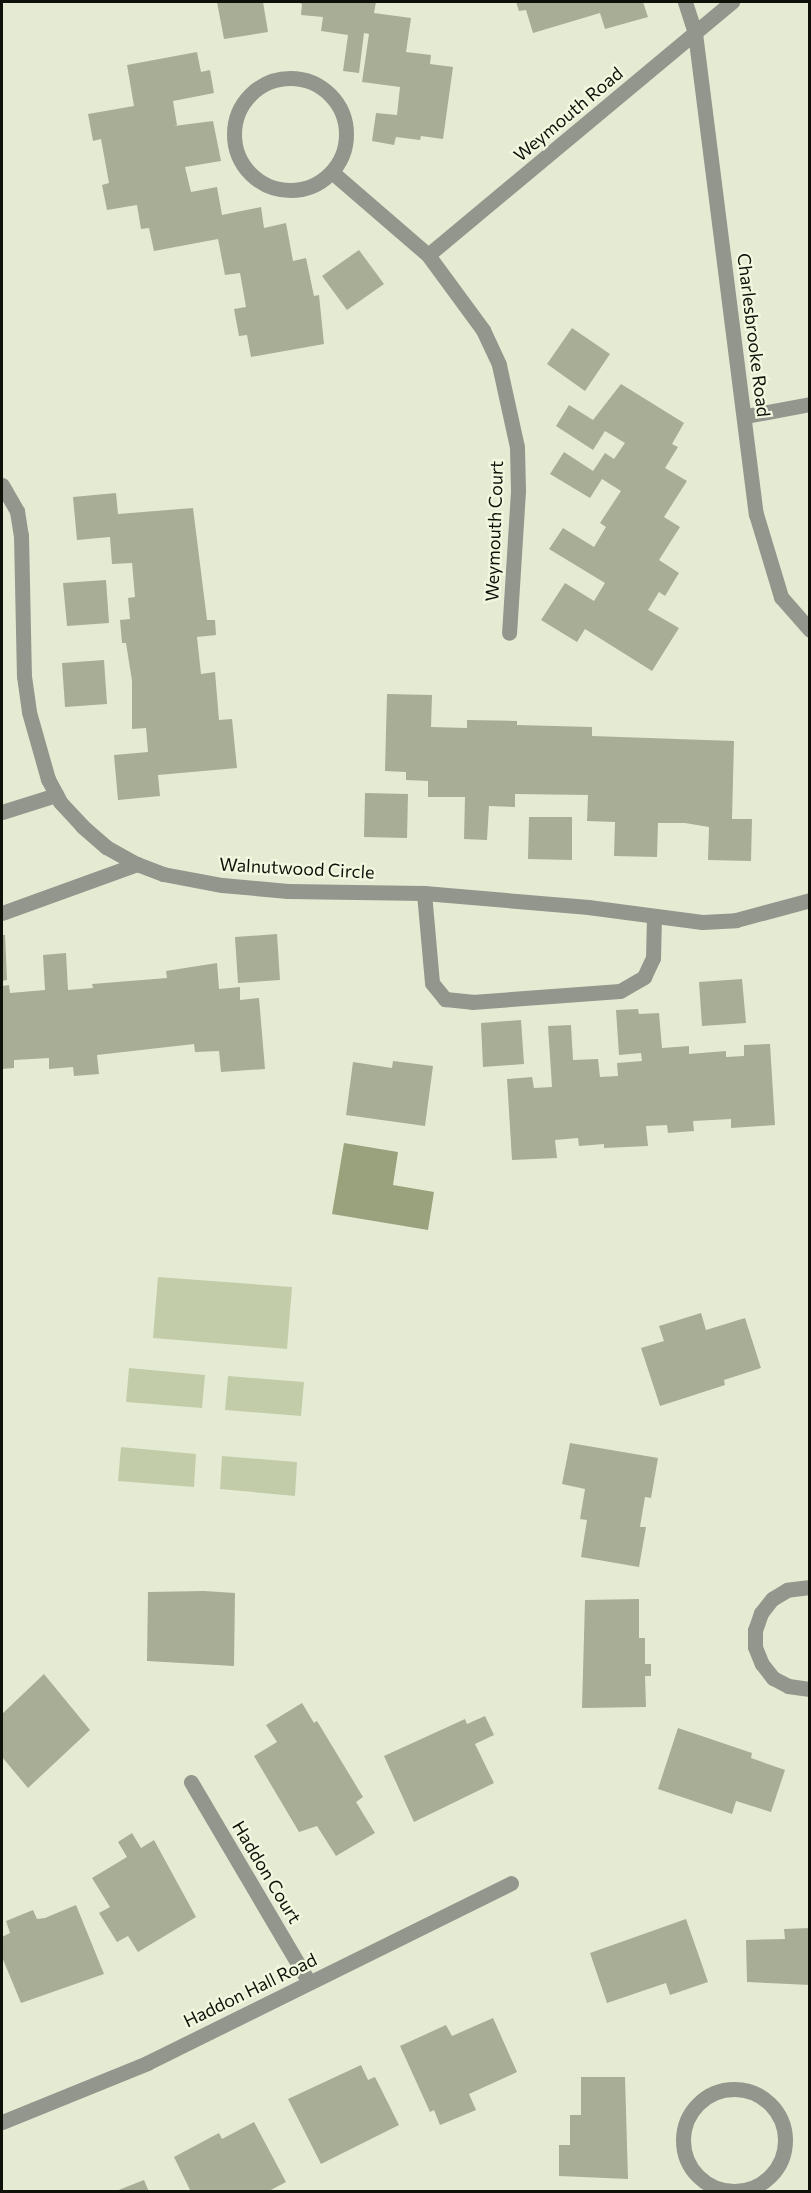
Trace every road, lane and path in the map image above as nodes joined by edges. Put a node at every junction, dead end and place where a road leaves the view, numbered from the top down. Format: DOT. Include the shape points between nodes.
graph roads {
  1 [pos="685,2"];
  2 [pos="732,2"];
  3 [pos="695,33"];
  4 [pos="333,172"];
  5 [pos="428,255"];
  6 [pos="810,404"];
  7 [pos="746,416"];
  8 [pos="2,485"];
  9 [pos="810,630"];
  10 [pos="509,633"];
  11 [pos="56,795"];
  12 [pos="2,812"];
  13 [pos="137,864"];
  14 [pos="424,893"];
  15 [pos="810,900"];
  16 [pos="2,913"];
  17 [pos="654,918"];
  18 [pos="810,1587"];
  19 [pos="810,1689"];
  20 [pos="191,1782"];
  21 [pos="511,1883"];
  22 [pos="309,1982"];
  23 [pos="2,2122"];
  24 [pos="768,2186"];
  1 -- 3 [label="street"];
  2 -- 3 [label="street, Weymouth Road"];
  3 -- 5 [label="street, Weymouth Road"];
  3 -- 7 [label="street, Charlesbrooke Road"];
  4 -- 4 [label="street" via="347,144 343,111 323,86 292,76 261,85 239,109 233,140 246,170 273,189 305,189"];
  4 -- 5 [label="street, Weymouth Court"];
  5 -- 10 [label="street, Weymouth Court" via="483,330 511,406 518,491"];
  6 -- 7 [label="street"];
  7 -- 9 [label="street, Charlesbrooke Road" via="756,514 781,597"];
  8 -- 11 [label="street, Walnutwood Circle" via="17,511 21,535 29,712 37,748"];
  11 -- 12 [label="street"];
  11 -- 13 [label="street, Walnutwood Circle" via="106,847"];
  13 -- 14 [label="street, Walnutwood Circle" via="163,874 222,885 288,891"];
  13 -- 16 [label="street"];
  14 -- 17 [label="street, Walnutwood Circle" via="588,907"];
  14 -- 17 [label="street" via="432,983 445,999 463,1001 620,990 644,977 653,958"];
  15 -- 17 [label="street, Walnutwood Circle" via="736,921"];
  18 -- 19 [label="street" via="787,1590 772,1599 761,1613 755,1647 773,1678 788,1686"];
  20 -- 22 [label="street, Haddon Court"];
  21 -- 22 [label="street, Haddon Hall Road"];
  22 -- 23 [label="street, Haddon Hall Road" via="96,2086"];
  24 -- 24 [label="street" via="716,2188 689,2166 683,2132 688,2115 699,2101 714,2091 731,2088 748,2090 775,2108 785,2139"];
}
